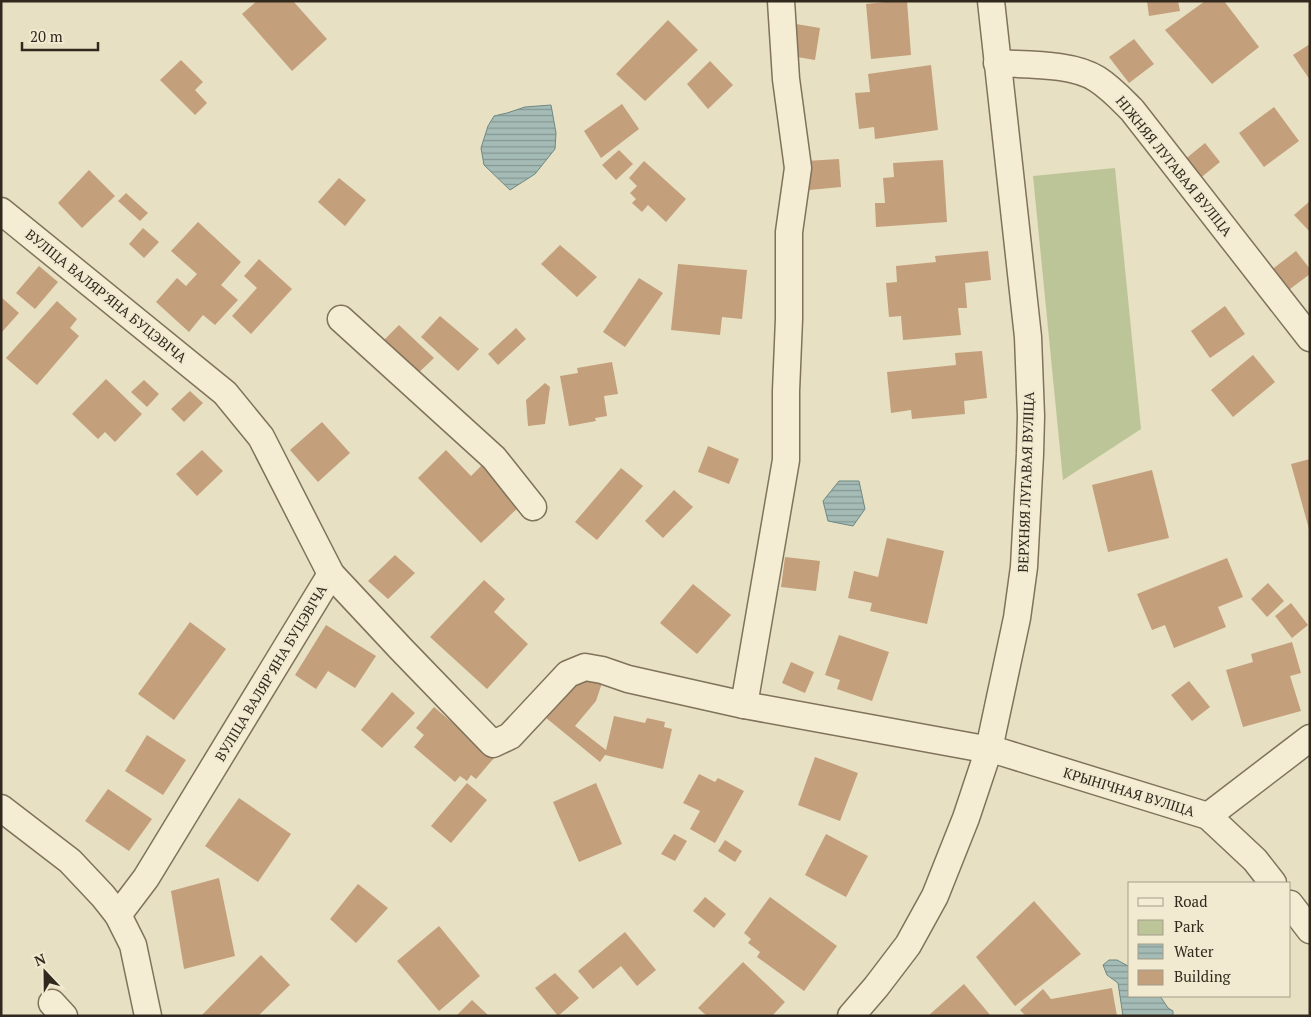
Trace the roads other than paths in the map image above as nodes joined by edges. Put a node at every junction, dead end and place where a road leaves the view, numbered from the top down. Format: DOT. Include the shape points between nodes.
graph roads {
  1 [pos="781,1"];
  2 [pos="990,1"];
  3 [pos="997,63"];
  4 [pos="1,211"];
  5 [pos="341,319"];
  6 [pos="1310,338"];
  7 [pos="533,507"];
  8 [pos="331,574"];
  9 [pos="744,705"];
  10 [pos="1310,738"];
  11 [pos="989,749"];
  12 [pos="1,808"];
  13 [pos="1208,816"];
  14 [pos="1272,882"];
  15 [pos="1291,905"];
  16 [pos="118,915"];
  17 [pos="1310,930"];
  18 [pos="148,1016"];
  19 [pos="852,1016"];
  1 -- 9 [label="street" via="786,79 798,168 789,232 786,460"];
  2 -- 3 [label="street, ВЕРХНЯЯ ЛУГАВАЯ ВУЛІЦА"];
  3 -- 6 [label="street, НІЖНЯЯ ЛУГАВАЯ ВУЛІЦА" via="1078,71 1096,78 1113,91 1132,110"];
  3 -- 11 [label="street, ВЕРХНЯЯ ЛУГАВАЯ ВУЛІЦА" via="1028,337 1030,416 1024,567 1017,618"];
  4 -- 8 [label="street, ВУЛІЦА ВАЛЯР'ЯНА БУЦЭВІЧА" via="225,393 261,437"];
  5 -- 7 [label="street" via="494,458"];
  8 -- 9 [label="street, КРЫНІЧНАЯ ВУЛІЦА" via="493,744 510,736 568,674 585,667"];
  8 -- 16 [label="street, ВУЛІЦА ВАЛЯР'ЯНА БУЦЭВІЧА" via="146,878"];
  9 -- 11 [label="street, КРЫНІЧНАЯ ВУЛІЦА"];
  10 -- 13 [label="street"];
  11 -- 13 [label="street, КРЫНІЧНАЯ ВУЛІЦА"];
  11 -- 19 [label="street, ВЕРХНЯЯ ЛУГАВАЯ ВУЛІЦА" via="935,896 908,945"];
  12 -- 16 [label="street" via="70,861"];
  13 -- 14 [label="street, КРЫНІЧНАЯ ВУЛІЦА" via="1255,860"];
  15 -- 17 [label="street"];
  16 -- 18 [label="street" via="133,945"];
}
